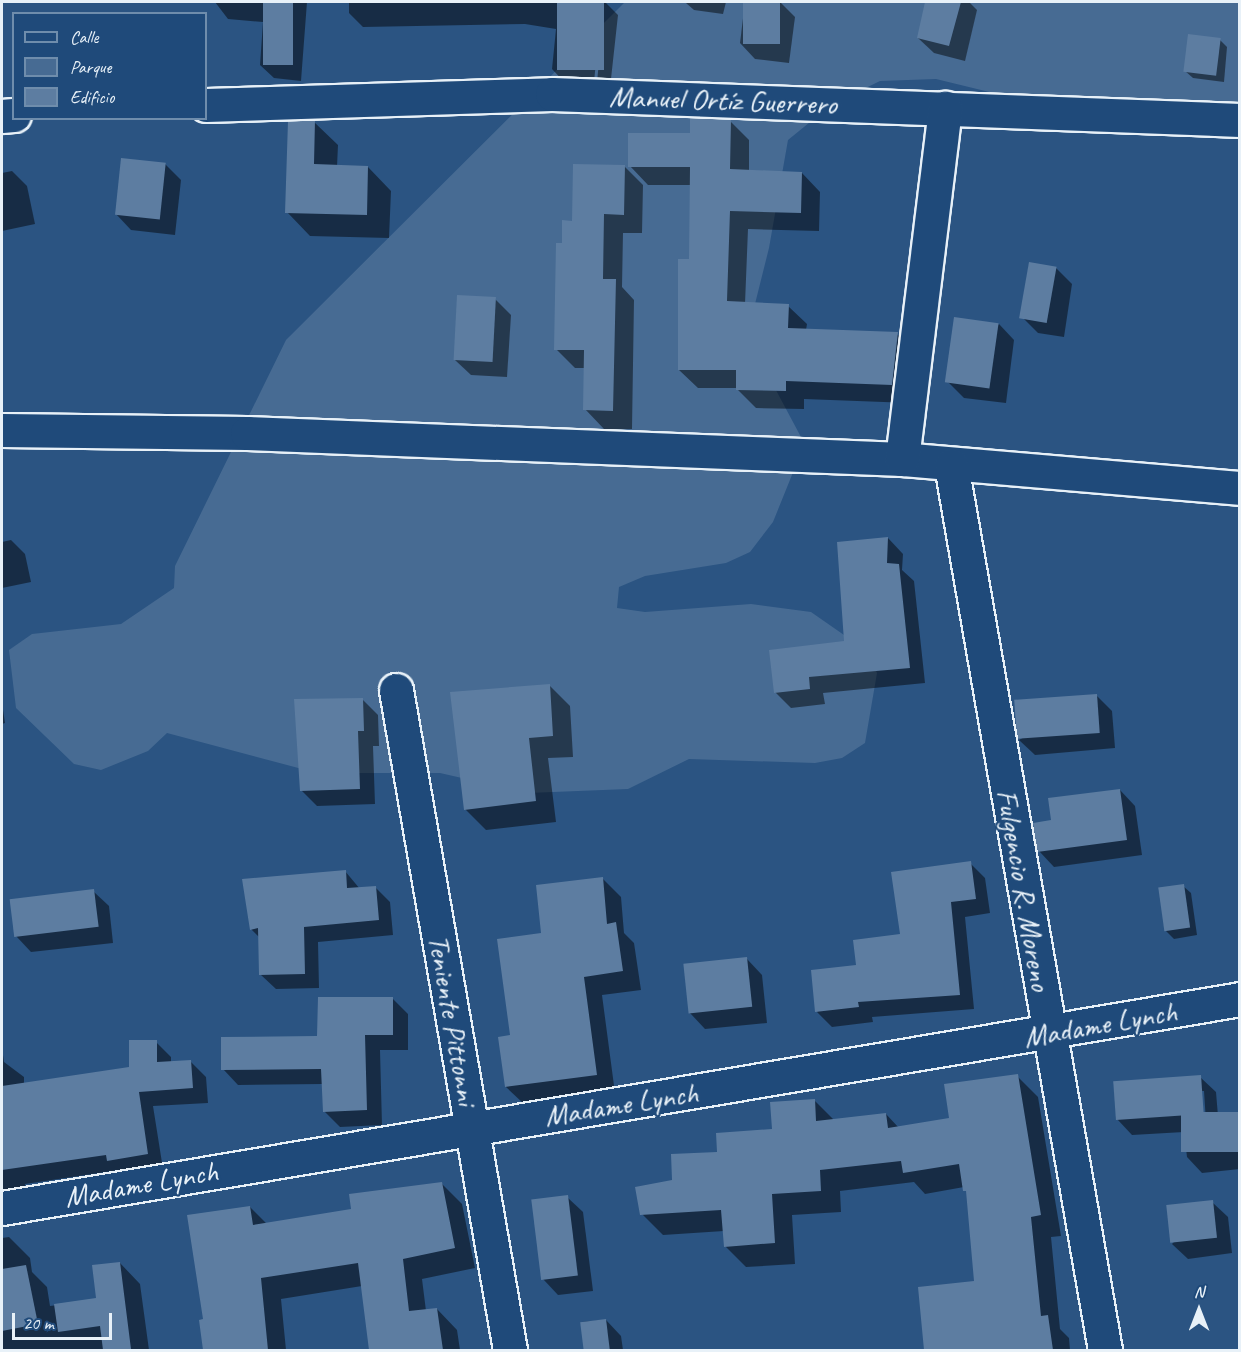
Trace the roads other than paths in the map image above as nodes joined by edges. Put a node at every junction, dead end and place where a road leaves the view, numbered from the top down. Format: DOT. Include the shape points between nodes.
graph roads {
  1 [pos="207,105"];
  2 [pos="945,108"];
  3 [pos="1239,120"];
  4 [pos="2,430"];
  5 [pos="902,459"];
  6 [pos="951,465"];
  7 [pos="1239,488"];
  8 [pos="396,690"];
  9 [pos="1239,999"];
  10 [pos="1049,1034"];
  11 [pos="472,1129"];
  12 [pos="2,1208"];
  13 [pos="510,1350"];
  14 [pos="1105,1350"];
  1 -- 2 [label="street, Manuel Ortíz Guerrero" via="552,94"];
  2 -- 3 [label="street, Manuel Ortíz Guerrero"];
  2 -- 5 [label="street"];
  4 -- 5 [label="street" via="247,433"];
  5 -- 6 [label="street"];
  6 -- 7 [label="street"];
  6 -- 10 [label="street, Fulgencio R. Moreno"];
  8 -- 11 [label="street, Teniente Pittonni"];
  9 -- 10 [label="street, Madame Lynch"];
  10 -- 11 [label="street, Madame Lynch"];
  10 -- 14 [label="street, Fulgencio R. Moreno"];
  11 -- 12 [label="street, Madame Lynch"];
  11 -- 13 [label="street, Teniente Pittonni"];
}
